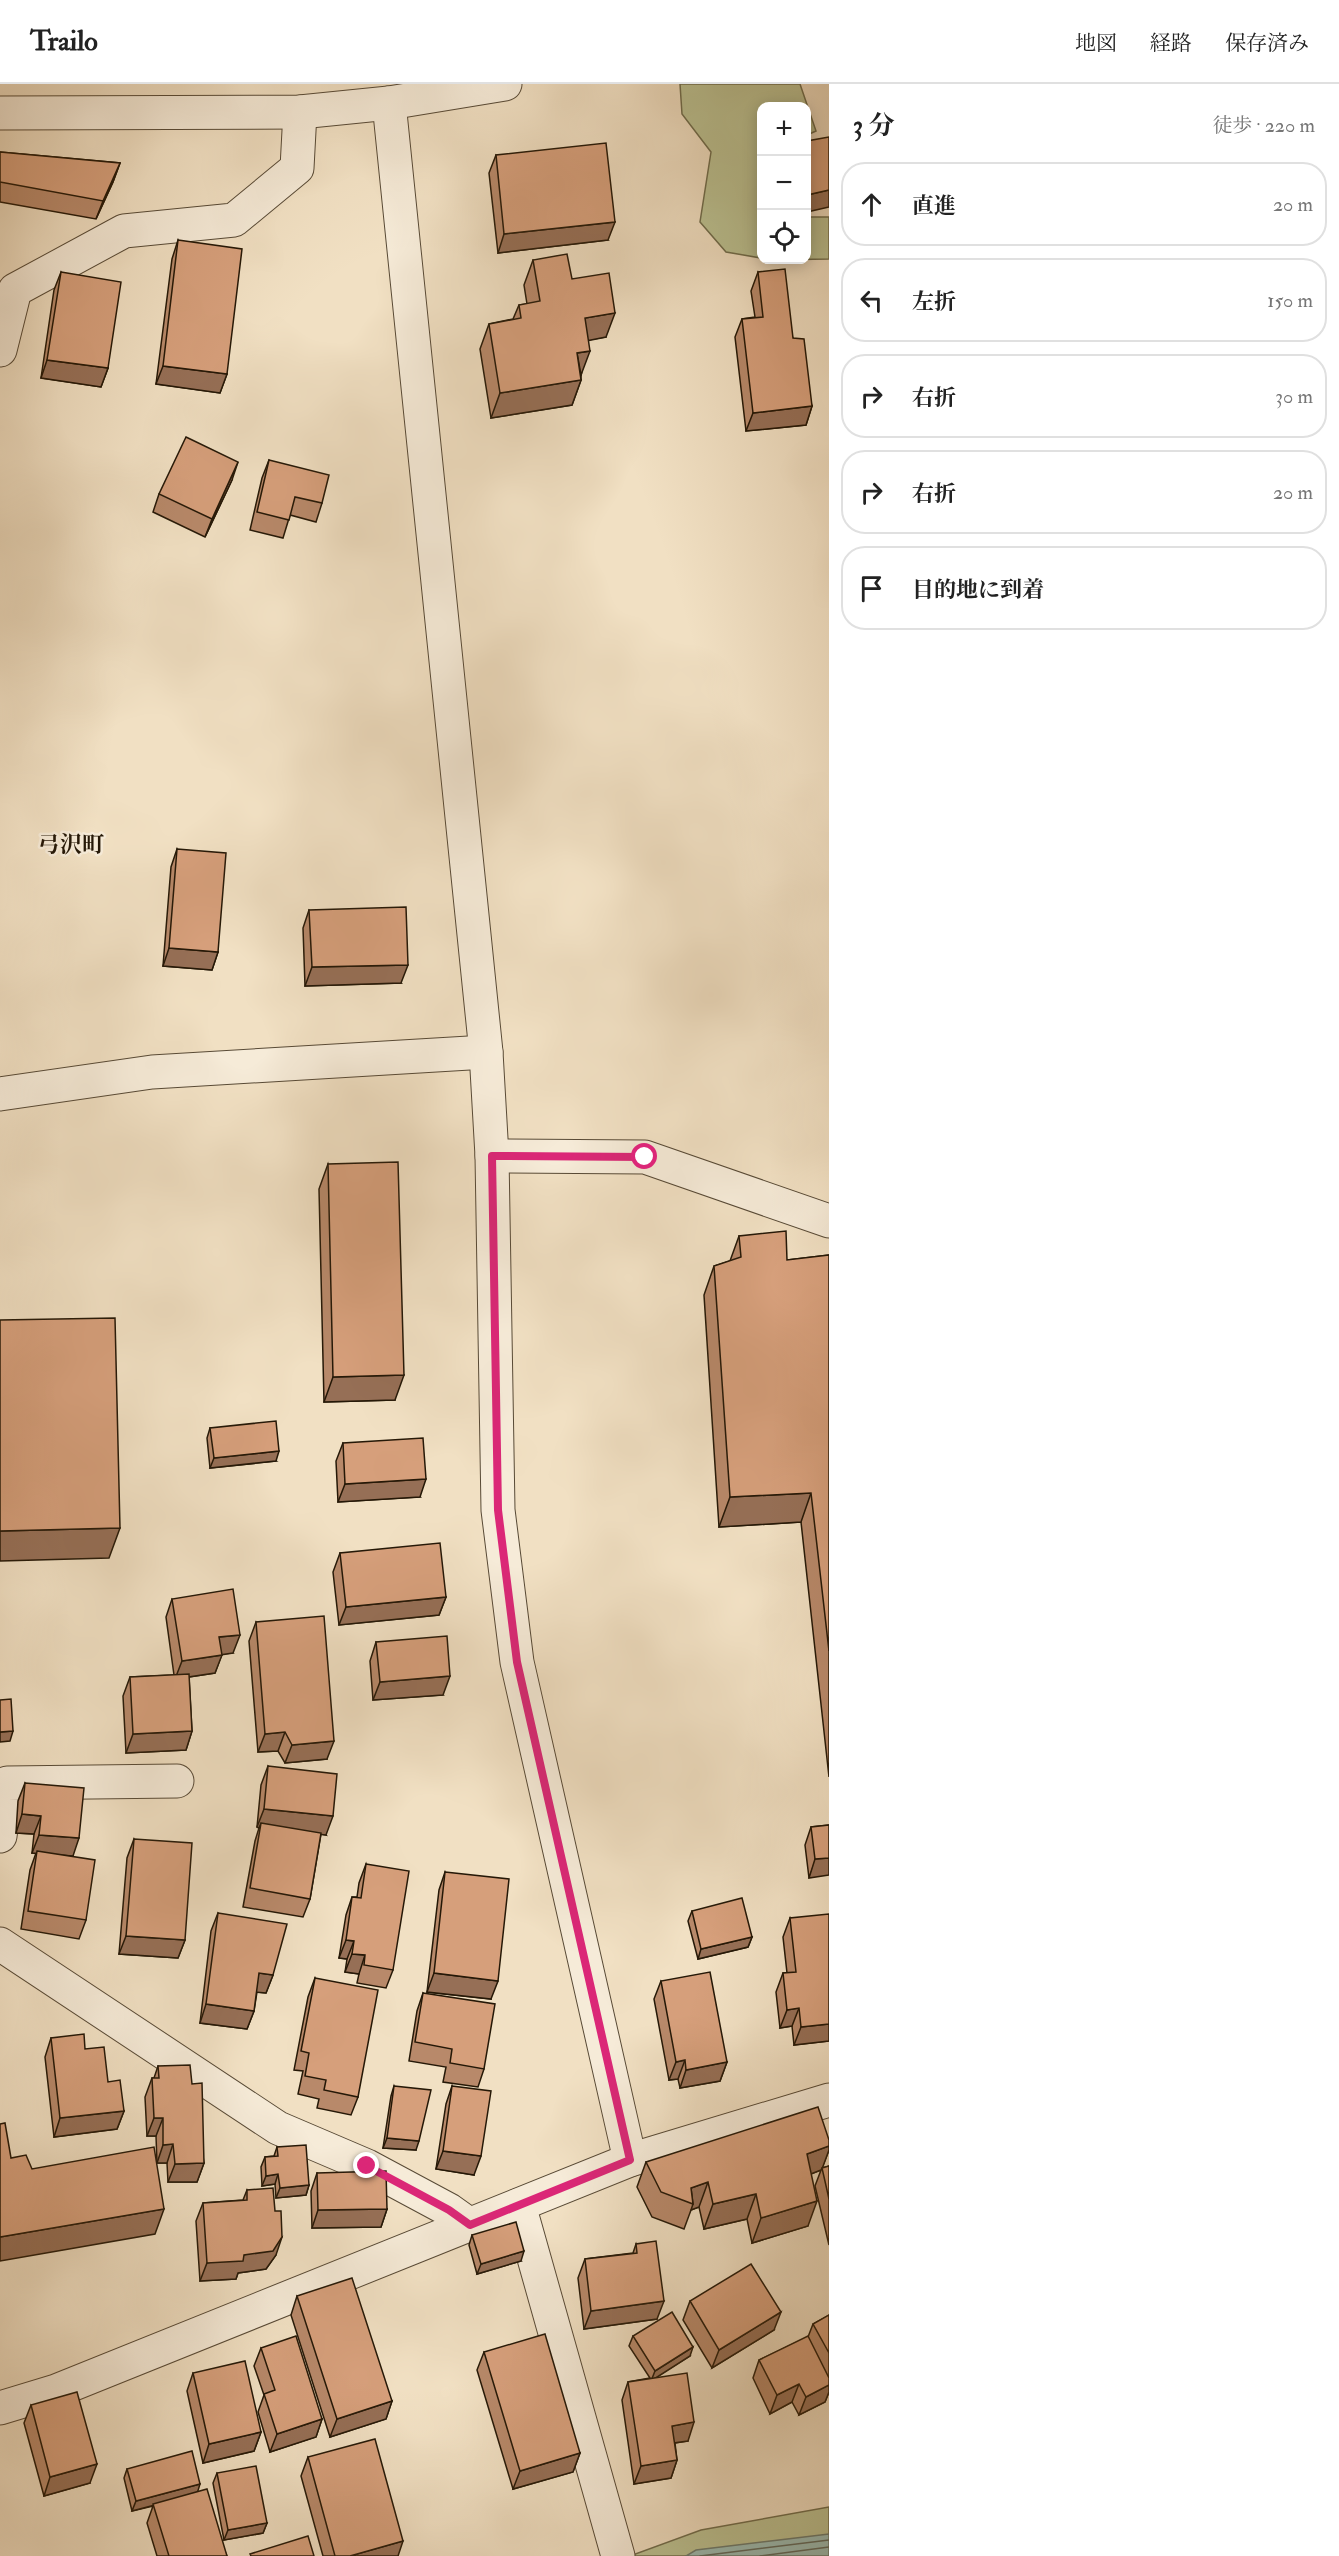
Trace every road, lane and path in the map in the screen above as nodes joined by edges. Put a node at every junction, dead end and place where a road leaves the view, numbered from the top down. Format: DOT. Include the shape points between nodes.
graph roads {
  1 [pos="505,84"];
  2 [pos="389,103"];
  3 [pos="300,112"];
  4 [pos="0,113"];
  5 [pos="0,350"];
  6 [pos="486,1052"];
  7 [pos="0,1094"];
  8 [pos="492,1156"];
  9 [pos="829,1221"];
  10 [pos="177,1781"];
  11 [pos="0,1836"];
  12 [pos="0,1944"];
  13 [pos="829,2100"];
  14 [pos="630,2160"];
  15 [pos="519,2205"];
  16 [pos="470,2225"];
  17 [pos="0,2408"];
  18 [pos="618,2556"];
  1 -- 2 [label="street"];
  2 -- 3 [label="street"];
  2 -- 6 [label="street"];
  3 -- 4 [label="street"];
  3 -- 5 [label="street" via="297,168 234,220 124,231 24,285 15,290"];
  6 -- 7 [label="street" via="152,1072"];
  6 -- 8 [label="street"];
  8 -- 9 [label="street" via="645,1157"];
  8 -- 14 [label="street" via="498,1510 517,1662"];
  10 -- 11 [label="street" via="7,1783"];
  12 -- 16 [label="street" via="278,2128 367,2166"];
  13 -- 14 [label="street"];
  14 -- 15 [label="street"];
  15 -- 16 [label="street"];
  15 -- 18 [label="street"];
  16 -- 17 [label="street" via="57,2391"];
}
